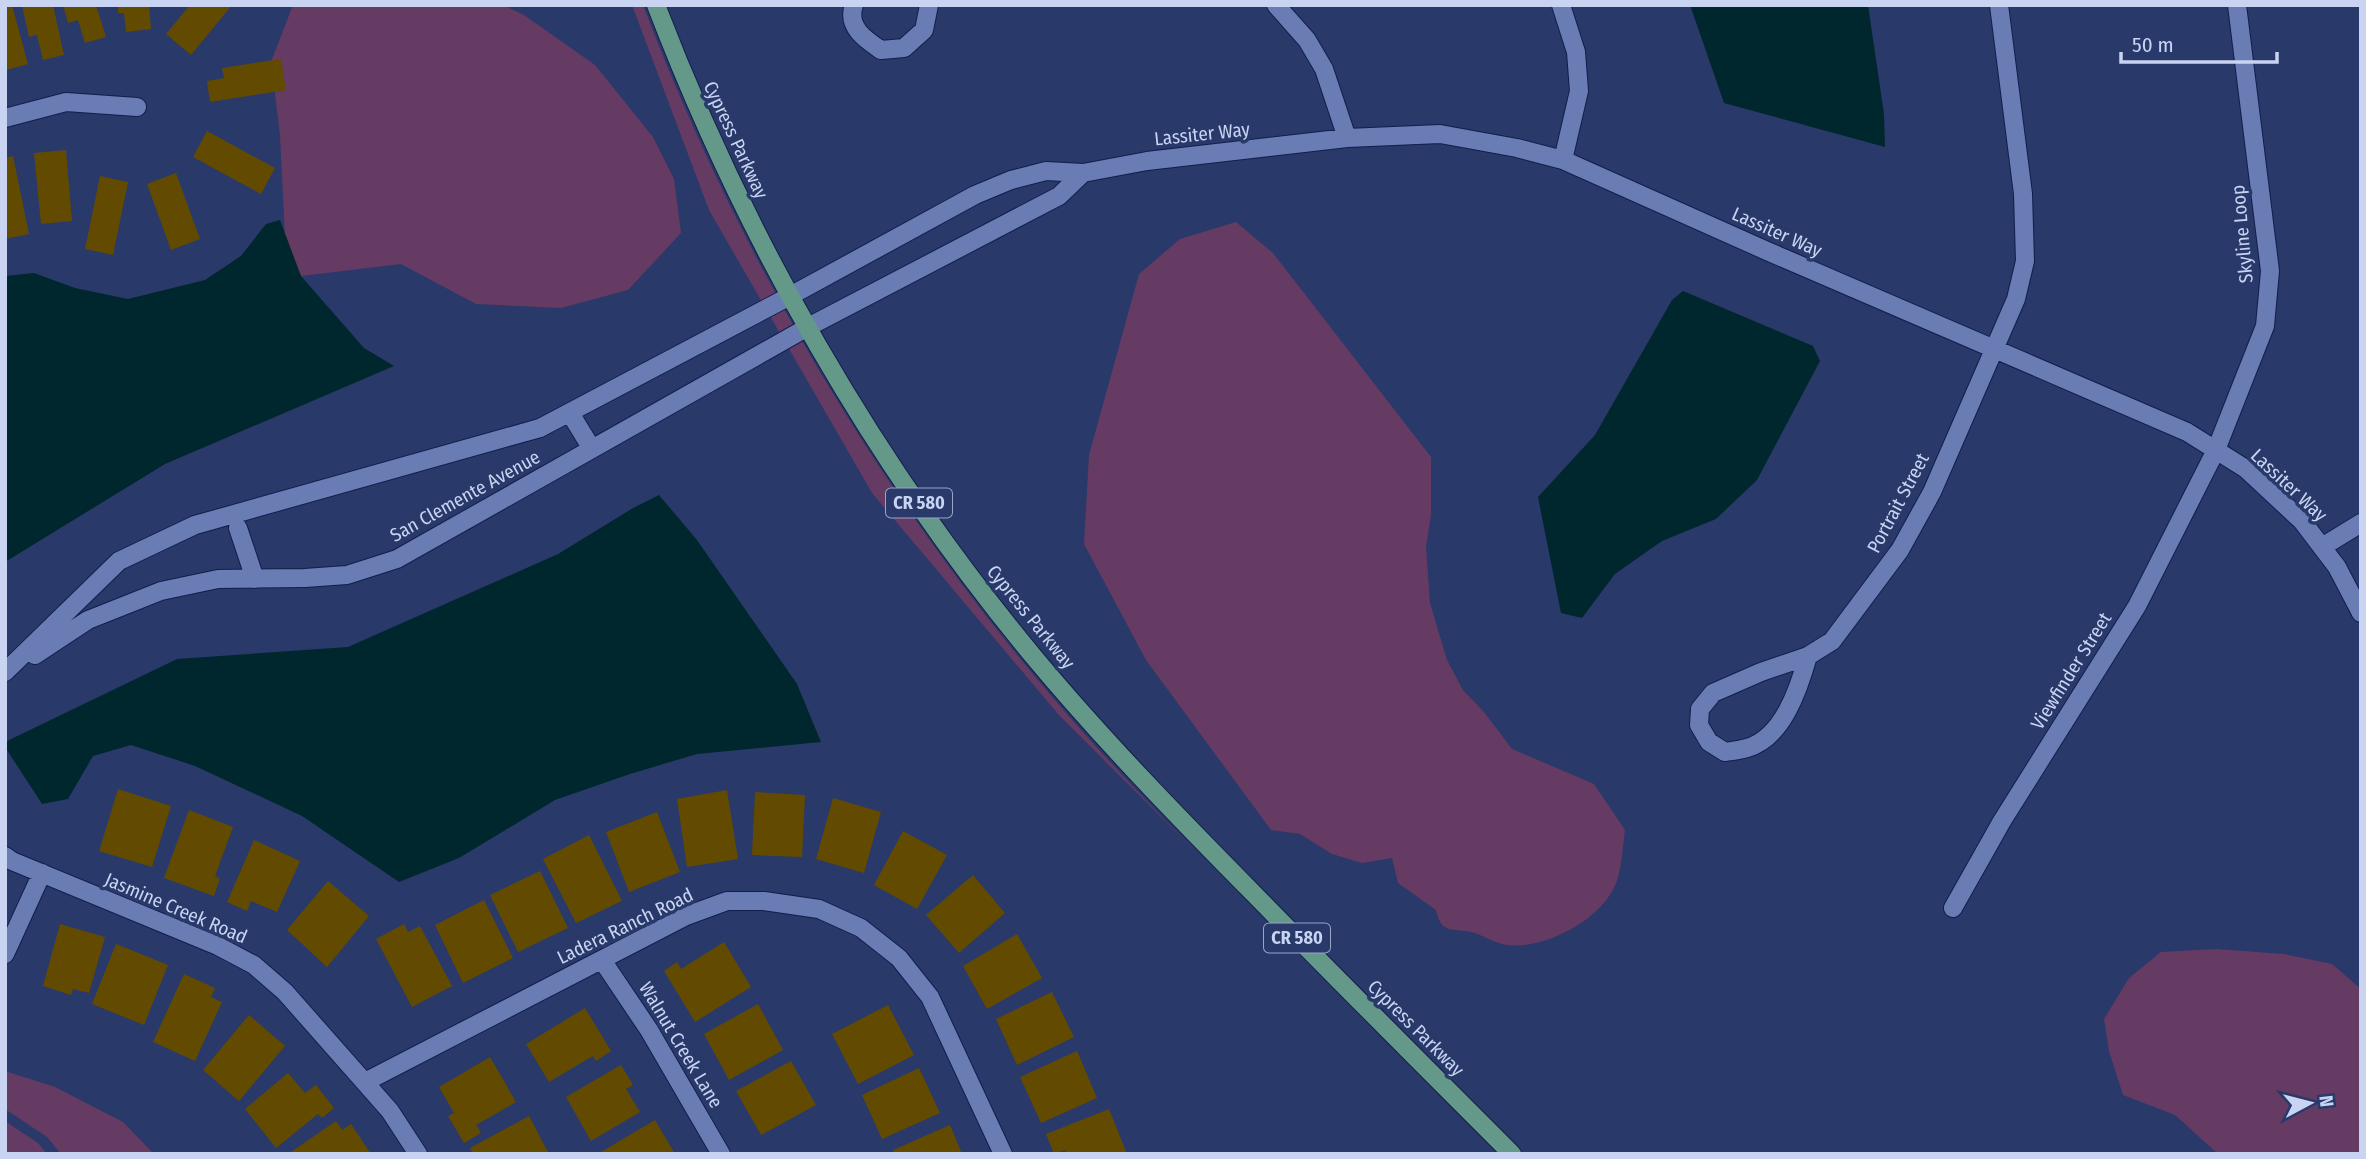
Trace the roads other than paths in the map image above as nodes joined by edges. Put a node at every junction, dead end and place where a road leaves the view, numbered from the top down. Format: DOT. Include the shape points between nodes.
graph roads {
  1 [pos="656,5"];
  2 [pos="853,5"];
  3 [pos="929,5"];
  4 [pos="1276,5"];
  5 [pos="1561,5"];
  6 [pos="1999,5"];
  7 [pos="2237,5"];
  8 [pos="137,107"];
  9 [pos="5,118"];
  10 [pos="1347,138"];
  11 [pos="1563,160"];
  12 [pos="1083,173"];
  13 [pos="790,296"];
  14 [pos="808,327"];
  15 [pos="1994,348"];
  16 [pos="570,412"];
  17 [pos="592,449"];
  18 [pos="2216,450"];
  19 [pos="2361,523"];
  20 [pos="238,528"];
  21 [pos="2322,547"];
  22 [pos="255,579"];
  23 [pos="2361,613"];
  24 [pos="1808,656"];
  25 [pos="5,673"];
  26 [pos="5,856"];
  27 [pos="42,873"];
  28 [pos="1953,908"];
  29 [pos="5,954"];
  30 [pos="602,960"];
  31 [pos="365,1082"];
  32 [pos="418,1154"];
  33 [pos="721,1154"];
  34 [pos="1003,1154"];
  35 [pos="1512,1154"];
  1 -- 13 [label="main road, Cypress Parkway / CR 580" via="683,77"];
  2 -- 3 [label="street" via="858,35 881,50 904,48 923,30"];
  4 -- 10 [label="street" via="1307,40 1324,69"];
  5 -- 11 [label="street" via="1576,52 1579,91"];
  6 -- 15 [label="street" via="2023,194 2025,261 2016,299"];
  7 -- 18 [label="street, Skyline Loop" via="2270,271 2266,326"];
  8 -- 9 [label="street" via="66,102"];
  10 -- 11 [label="street, Lassiter Way" via="1440,134"];
  10 -- 12 [label="street, Lassiter Way"];
  11 -- 15 [label="street, Lassiter Way"];
  12 -- 13 [label="street, Lassiter Way" via="1046,171 975,195"];
  12 -- 14 [label="street" via="1059,196"];
  13 -- 14 [label="main road, Cypress Parkway / CR 580"];
  13 -- 16 [label="street, San Clemente Avenue"];
  14 -- 17 [label="street, San Clemente Avenue"];
  14 -- 35 [label="main road, Cypress Parkway / CR 580" via="897,473 1032,655 1149,787"];
  15 -- 18 [label="street, Lassiter Way" via="2187,432"];
  15 -- 24 [label="street, Portrait Street" via="1932,492 1900,550 1832,640"];
  16 -- 17 [label="street"];
  16 -- 25 [label="street, San Clemente Avenue" via="540,428 195,525 118,561"];
  17 -- 22 [label="street, San Clemente Avenue" via="397,559 347,575"];
  18 -- 21 [label="street, Lassiter Way" via="2302,521"];
  18 -- 28 [label="street, Viewfinder Street" via="2137,606"];
  19 -- 21 [label="street"];
  20 -- 22 [label="street"];
  21 -- 23 [label="street, Lassiter Way"];
  22 -- 25 [label="street, San Clemente Avenue" via="218,579 161,592 88,620"];
  24 -- 24 [label="street, Portrait Street" via="1713,693 1700,709 1699,725 1709,742 1725,752 1749,748 1771,734 1796,697"];
  26 -- 27 [label="street, Jasmine Creek Road"];
  27 -- 29 [label="street"];
  27 -- 31 [label="street, Jasmine Creek Road" via="254,965 285,992"];
  30 -- 31 [label="street, Ladera Ranch Road"];
  30 -- 33 [label="street, Walnut Creek Lane"];
  30 -- 34 [label="street, Ladera Ranch Road" via="686,916 727,901 819,909 861,928 899,958 930,997"];
  31 -- 32 [label="street, Jasmine Creek Road"];
}
